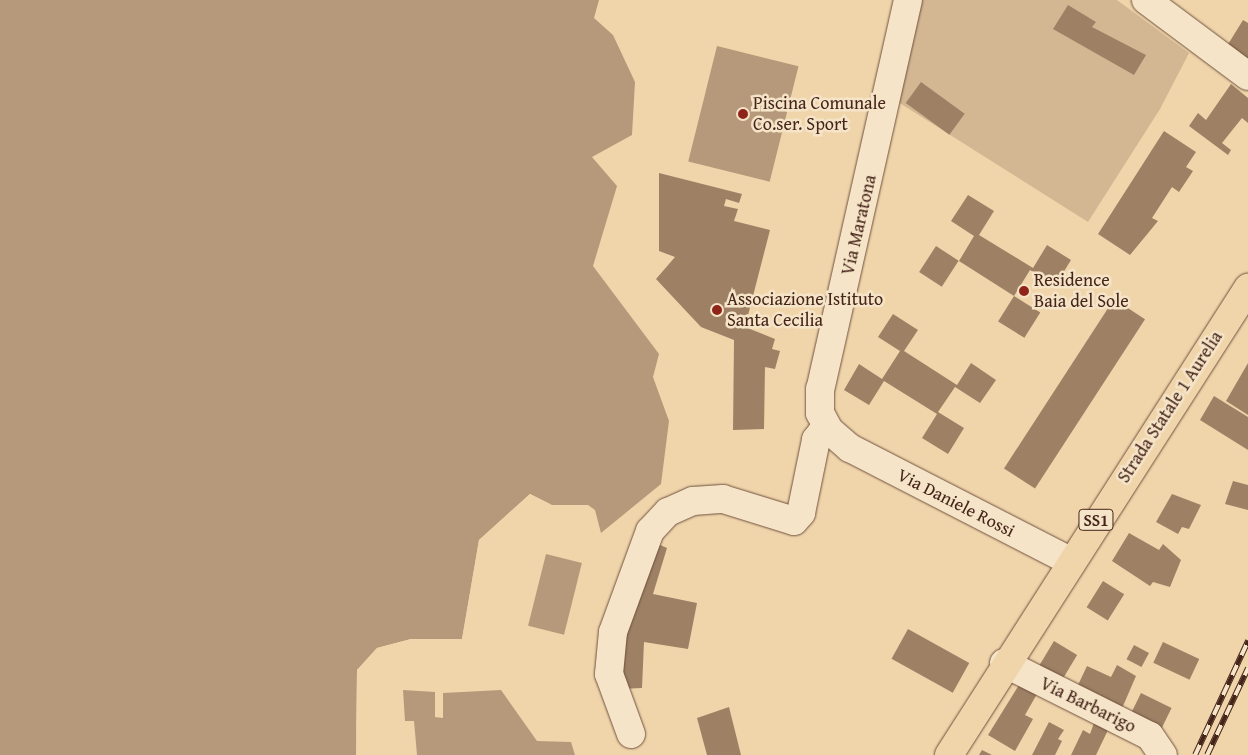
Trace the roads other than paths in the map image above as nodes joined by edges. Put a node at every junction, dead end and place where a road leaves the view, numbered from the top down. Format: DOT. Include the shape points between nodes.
graph roads {
  1 [pos="908,0"];
  2 [pos="1146,0"];
  3 [pos="1248,76"];
  4 [pos="1248,288"];
  5 [pos="834,435"];
  6 [pos="1070,561"];
  7 [pos="1004,664"];
  8 [pos="631,734"];
  9 [pos="949,755"];
  10 [pos="1163,755"];
  1 -- 5 [label="street, Via Maratona" via="820,389 820,413"];
  2 -- 3 [label="street"];
  4 -- 6 [label="main road, Strada Statale 1 Aurelia / SS1"];
  5 -- 6 [label="street, Via Daniele Rossi"];
  5 -- 8 [label="street" via="816,440 801,513 794,521 723,499 693,501 668,512 650,531 614,632 609,674"];
  6 -- 7 [label="main road, Strada Statale 1 Aurelia / SS1"];
  7 -- 9 [label="main road, Strada Statale 1 Aurelia / SS1"];
  7 -- 10 [label="street, Via Barbarigo" via="1150,736"];
}
